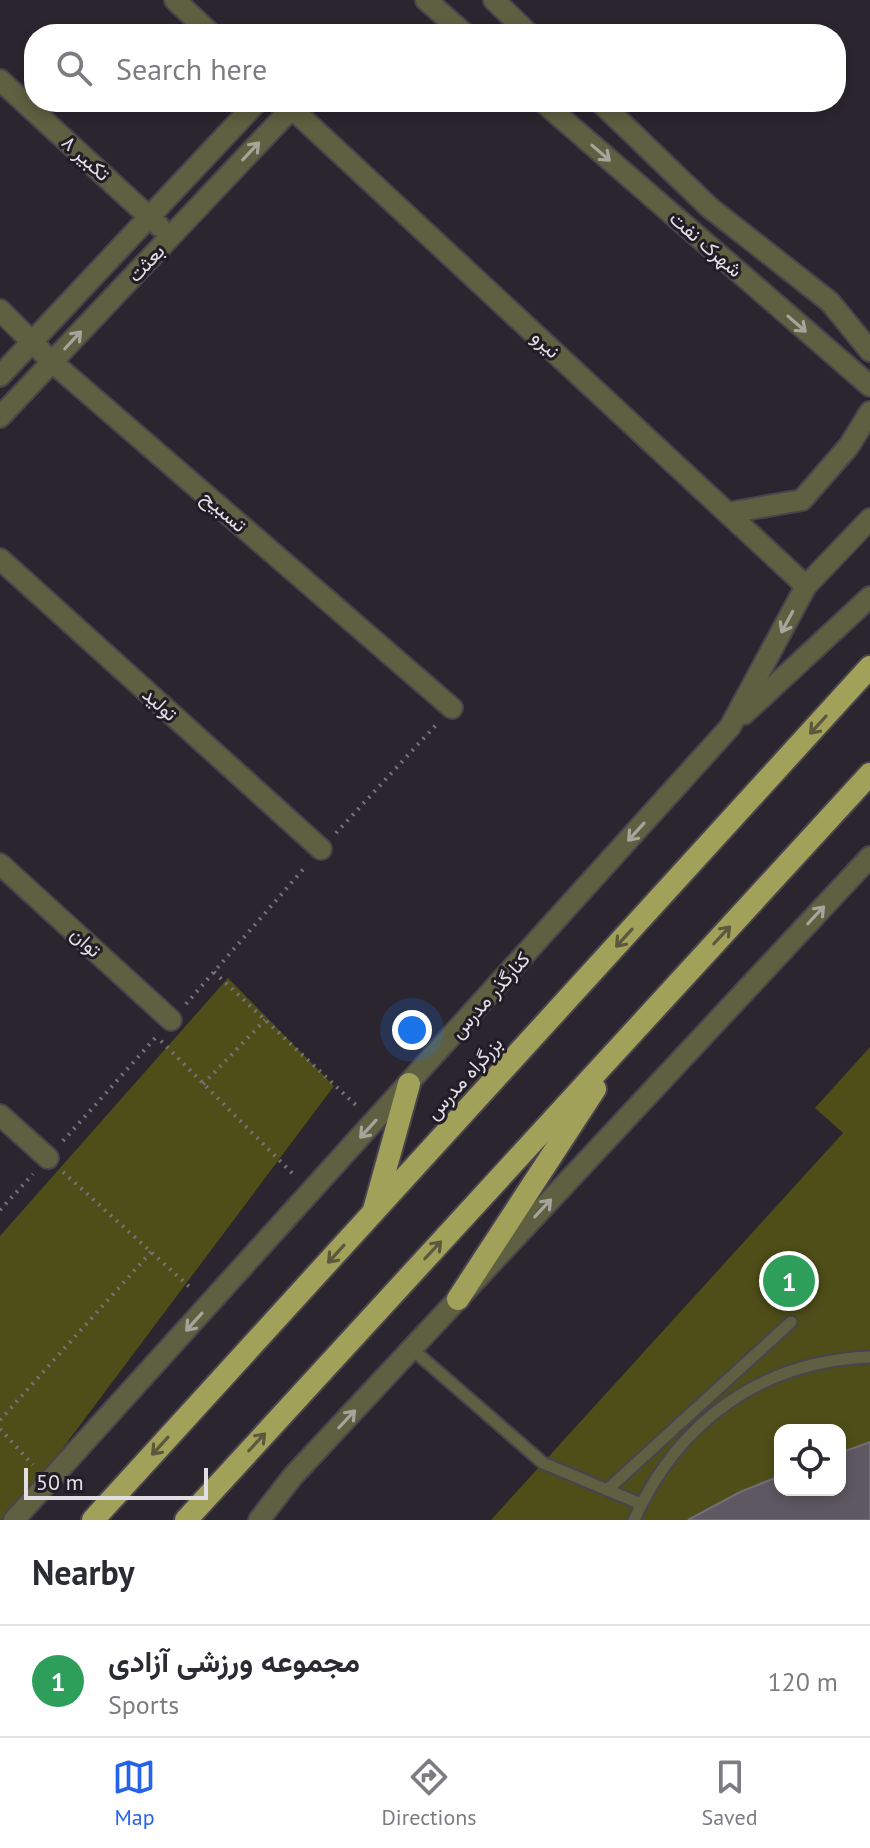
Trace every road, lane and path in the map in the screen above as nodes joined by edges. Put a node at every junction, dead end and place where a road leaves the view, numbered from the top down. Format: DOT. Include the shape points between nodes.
graph roads {
  1 [pos="175,0"];
  2 [pos="426,0"];
  3 [pos="494,0"];
  4 [pos="200,24"];
  5 [pos="454,24"];
  6 [pos="519,24"];
  7 [pos="0,80"];
  8 [pos="24,102"];
  9 [pos="35,112"];
  10 [pos="248,112"];
  11 [pos="282,112"];
  12 [pos="296,112"];
  13 [pos="555,112"];
  14 [pos="610,112"];
  15 [pos="150,216"];
  16 [pos="170,238"];
  17 [pos="0,310"];
  18 [pos="33,341"];
  19 [pos="870,351"];
  20 [pos="52,362"];
  21 [pos="0,376"];
  22 [pos="870,386"];
  23 [pos="870,412"];
  24 [pos="0,417"];
  25 [pos="728,513"];
  26 [pos="870,519"];
  27 [pos="0,559"];
  28 [pos="806,586"];
  29 [pos="870,597"];
  30 [pos="870,667"];
  31 [pos="452,708"];
  32 [pos="730,727"];
  33 [pos="870,774"];
  34 [pos="321,849"];
  35 [pos="870,857"];
  36 [pos="0,864"];
  37 [pos="214,972"];
  38 [pos="171,1020"];
  39 [pos="265,1020"];
  40 [pos="632,1033"];
  41 [pos="156,1037"];
  42 [pos="203,1084"];
  43 [pos="409,1084"];
  44 [pos="0,1115"];
  45 [pos="374,1123"];
  46 [pos="48,1158"];
  47 [pos="311,1192"];
  48 [pos="0,1210"];
  49 [pos="373,1214"];
  50 [pos="151,1252"];
  51 [pos="458,1299"];
  52 [pos="209,1305"];
  53 [pos="791,1322"];
  54 [pos="412,1349"];
  55 [pos="870,1357"];
  56 [pos="0,1420"];
  57 [pos="0,1429"];
  58 [pos="48,1482"];
  59 [pos="607,1490"];
  60 [pos="641,1504"];
  61 [pos="14,1520"];
  62 [pos="93,1520"];
  63 [pos="186,1520"];
  64 [pos="259,1520"];
  65 [pos="634,1520"];
  1 -- 4 [label="street"];
  2 -- 5 [label="street"];
  3 -- 6 [label="street"];
  7 -- 8 [label="street, تکبیر ۸"];
  9 -- 15 [label="street, تکبیر ۸"];
  10 -- 15 [label="street, بعثت"];
  16 -- 11 [label="street, بعثت, one-way"];
  12 -- 25 [label="street, نیرو"];
  13 -- 22 [label="street, شهرک نفت, one-way"];
  14 -- 19 [label="street, شهرک نفت" via="709,207 830,302"];
  15 -- 16 [label="street, تکبیر ۸"];
  15 -- 18 [label="street, بعثت"];
  20 -- 16 [label="street, بعثت, one-way"];
  17 -- 18 [label="street, تسبیح"];
  18 -- 20 [label="street, تسبیح"];
  18 -- 21 [label="street, بعثت"];
  20 -- 24 [label="street, بعثت"];
  20 -- 31 [label="street, تسبیح"];
  23 -- 25 [label="street" via="849,446 802,500"];
  25 -- 28 [label="street, نیرو"];
  26 -- 28 [label="street, کنارگذر مدرس"];
  27 -- 34 [label="street, تولید"];
  28 -- 32 [label="street, کنارگذر مدرس, one-way"];
  29 -- 32 [label="street"];
  30 -- 49 [label="highway, بزرگراه مدرس, one-way"];
  31 -- 34 [label="path"];
  32 -- 43 [label="street, کنارگذر مدرس, one-way"];
  40 -- 33 [label="highway, one-way"];
  34 -- 37 [label="path"];
  51 -- 35 [label="street, one-way"];
  36 -- 38 [label="street, توان"];
  37 -- 38 [label="path"];
  37 -- 39 [label="path"];
  38 -- 41 [label="path"];
  39 -- 42 [label="path"];
  39 -- 45 [label="path"];
  40 -- 51 [label="highway"];
  63 -- 40 [label="highway, one-way"];
  41 -- 42 [label="path"];
  41 -- 46 [label="path"];
  42 -- 47 [label="path"];
  43 -- 45 [label="street, کنارگذر مدرس"];
  43 -- 49 [label="highway"];
  44 -- 46 [label="street"];
  45 -- 47 [label="street, کنارگذر مدرس, one-way"];
  46 -- 48 [label="path"];
  46 -- 50 [label="path"];
  47 -- 52 [label="street, کنارگذر مدرس"];
  49 -- 62 [label="highway, بزرگراه مدرس, one-way"];
  50 -- 52 [label="path"];
  50 -- 56 [label="path"];
  51 -- 54 [label="street"];
  52 -- 58 [label="street, کنارگذر مدرس, one-way"];
  53 -- 59 [label="lane"];
  54 -- 59 [label="lane" via="543,1463"];
  64 -- 54 [label="street, one-way" via="293,1476"];
  55 -- 60 [label="lane" via="787,1371 731,1400 683,1440"];
  57 -- 58 [label="path"];
  58 -- 61 [label="street, کنارگذر مدرس"];
  59 -- 60 [label="lane"];
  60 -- 65 [label="lane"];
}
